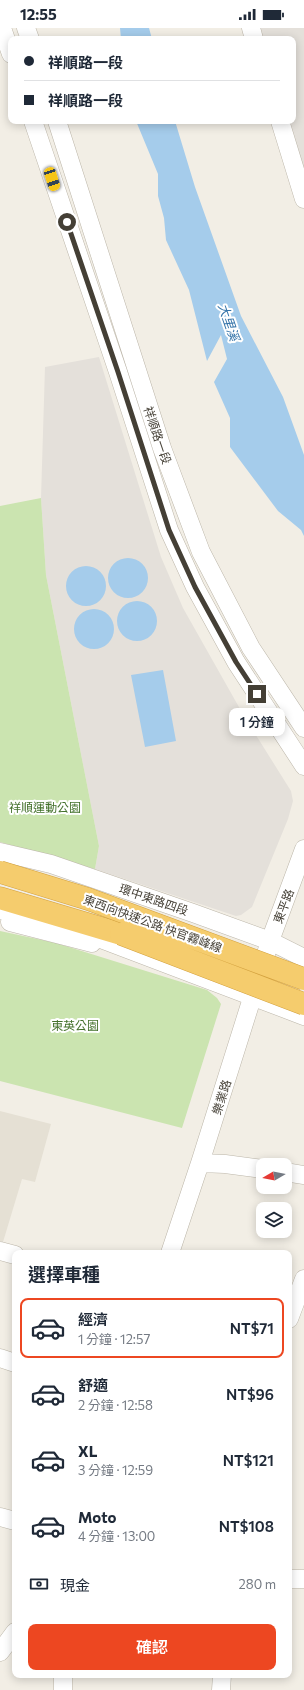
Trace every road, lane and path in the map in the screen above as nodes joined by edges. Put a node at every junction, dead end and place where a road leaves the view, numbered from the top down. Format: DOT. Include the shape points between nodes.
graph roads {
  1 [pos="2,28"];
  2 [pos="8,45"];
  3 [pos="34,124"];
  4 [pos="58,124"];
  5 [pos="281,124"];
  6 [pos="304,199"];
  7 [pos="304,728"];
  8 [pos="304,766"];
  9 [pos="304,849"];
  10 [pos="0,852"];
  11 [pos="0,872"];
  12 [pos="0,898"];
  13 [pos="0,910"];
  14 [pos="0,919"];
  15 [pos="270,941"];
  16 [pos="148,958"];
  17 [pos="304,958"];
  18 [pos="304,980"];
  19 [pos="253,997"];
  20 [pos="304,1004"];
  21 [pos="304,1016"];
  22 [pos="200,1163"];
  23 [pos="256,1168"];
  24 [pos="292,1173"];
  25 [pos="304,1175"];
  26 [pos="171,1250"];
  27 [pos="0,1251"];
  28 [pos="12,1254"];
  29 [pos="304,1279"];
  30 [pos="292,1311"];
  31 [pos="0,1358"];
  32 [pos="12,1362"];
  33 [pos="0,1517"];
  34 [pos="12,1520"];
  35 [pos="292,1579"];
  36 [pos="304,1579"];
  37 [pos="11,1635"];
  38 [pos="0,1652"];
  39 [pos="63,1678"];
  40 [pos="222,1678"];
  41 [pos="63,1690"];
  42 [pos="221,1690"];
  1 -- 2 [label="street"];
  3 -- 8 [label="street, 祥順路一段" via="169,530 195,587 236,662"];
  4 -- 7 [label="street, 祥順路一段" via="162,448 201,552 251,648"];
  5 -- 6 [label="street"];
  9 -- 15 [label="street, 東平路"];
  10 -- 15 [label="street, 環中東路四段" via="51,864"];
  11 -- 18 [label="highway, 東西向快速公路 快官霧峰線, bridge" via="88,898"];
  12 -- 20 [label="highway, 東西向快速公路 快官霧峰線, bridge" via="121,934"];
  13 -- 16 [label="street" via="76,929"];
  14 -- 16 [label="street"];
  15 -- 17 [label="street, 環中東路四段"];
  15 -- 19 [label="street, 樂業路"];
  16 -- 19 [label="street"];
  19 -- 21 [label="street"];
  19 -- 22 [label="street, 樂業路"];
  22 -- 23 [label="street"];
  22 -- 26 [label="street, 樂業路"];
  24 -- 25 [label="street"];
  27 -- 28 [label="street"];
  29 -- 30 [label="street"];
  31 -- 32 [label="street"];
  33 -- 34 [label="street"];
  35 -- 36 [label="street"];
  37 -- 38 [label="street"];
  39 -- 41 [label="street"];
  40 -- 42 [label="street"];
}
